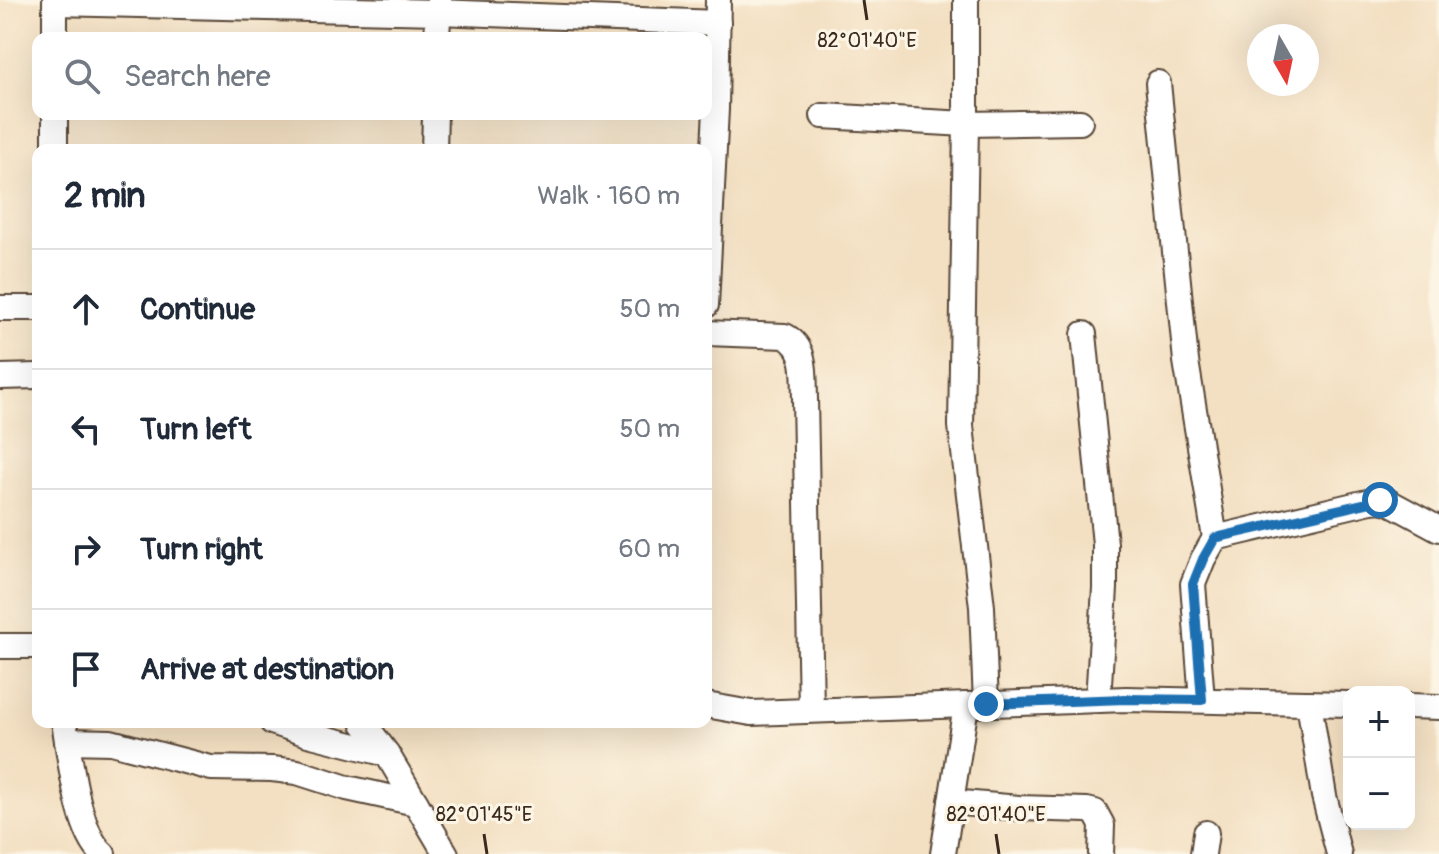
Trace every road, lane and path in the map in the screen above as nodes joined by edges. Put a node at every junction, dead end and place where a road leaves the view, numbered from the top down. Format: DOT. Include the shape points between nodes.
graph roads {
  1 [pos="966,0"];
  2 [pos="55,1"];
  3 [pos="438,6"];
  4 [pos="718,12"];
  5 [pos="55,32"];
  6 [pos="437,32"];
  7 [pos="1158,83"];
  8 [pos="823,116"];
  9 [pos="55,120"];
  10 [pos="435,120"];
  11 [pos="1080,122"];
  12 [pos="966,124"];
  13 [pos="55,144"];
  14 [pos="434,144"];
  15 [pos="711,144"];
  16 [pos="0,308"];
  17 [pos="32,308"];
  18 [pos="712,333"];
  19 [pos="1084,334"];
  20 [pos="32,376"];
  21 [pos="0,377"];
  22 [pos="1439,529"];
  23 [pos="1215,538"];
  24 [pos="0,646"];
  25 [pos="32,646"];
  26 [pos="1098,700"];
  27 [pos="1202,700"];
  28 [pos="1309,703"];
  29 [pos="976,704"];
  30 [pos="1343,704"];
  31 [pos="712,706"];
  32 [pos="1415,706"];
  33 [pos="1439,707"];
  34 [pos="811,710"];
  35 [pos="290,728"];
  36 [pos="368,728"];
  37 [pos="66,731"];
  38 [pos="387,754"];
  39 [pos="951,802"];
  40 [pos="416,803"];
  41 [pos="103,854"];
  42 [pos="446,854"];
  43 [pos="943,854"];
  44 [pos="1101,854"];
  45 [pos="1339,854"];
  1 -- 12 [label="street"];
  2 -- 3 [label="street"];
  2 -- 5 [label="street"];
  3 -- 4 [label="street"];
  3 -- 6 [label="street"];
  4 -- 15 [label="street"];
  7 -- 23 [label="street" via="1186,361"];
  8 -- 12 [label="street"];
  9 -- 13 [label="street"];
  10 -- 14 [label="street"];
  11 -- 12 [label="street"];
  12 -- 29 [label="street" via="961,426 982,607"];
  16 -- 17 [label="street"];
  18 -- 34 [label="street" via="785,336 799,346 805,399"];
  19 -- 26 [label="street" via="1105,544"];
  20 -- 21 [label="street"];
  22 -- 23 [label="street" via="1380,500"];
  23 -- 27 [label="street" via="1193,584"];
  24 -- 25 [label="street"];
  26 -- 27 [label="street"];
  26 -- 29 [label="street"];
  27 -- 28 [label="street"];
  28 -- 30 [label="street"];
  28 -- 45 [label="street"];
  29 -- 34 [label="street"];
  29 -- 39 [label="street"];
  31 -- 34 [label="street" via="751,713"];
  32 -- 33 [label="street"];
  35 -- 38 [label="street"];
  36 -- 38 [label="street"];
  37 -- 40 [label="street" via="211,768 297,772"];
  37 -- 41 [label="street" via="86,828"];
  38 -- 40 [label="street"];
  39 -- 43 [label="street"];
  39 -- 44 [label="street" via="1095,812 1102,825"];
  40 -- 42 [label="street"];
}
